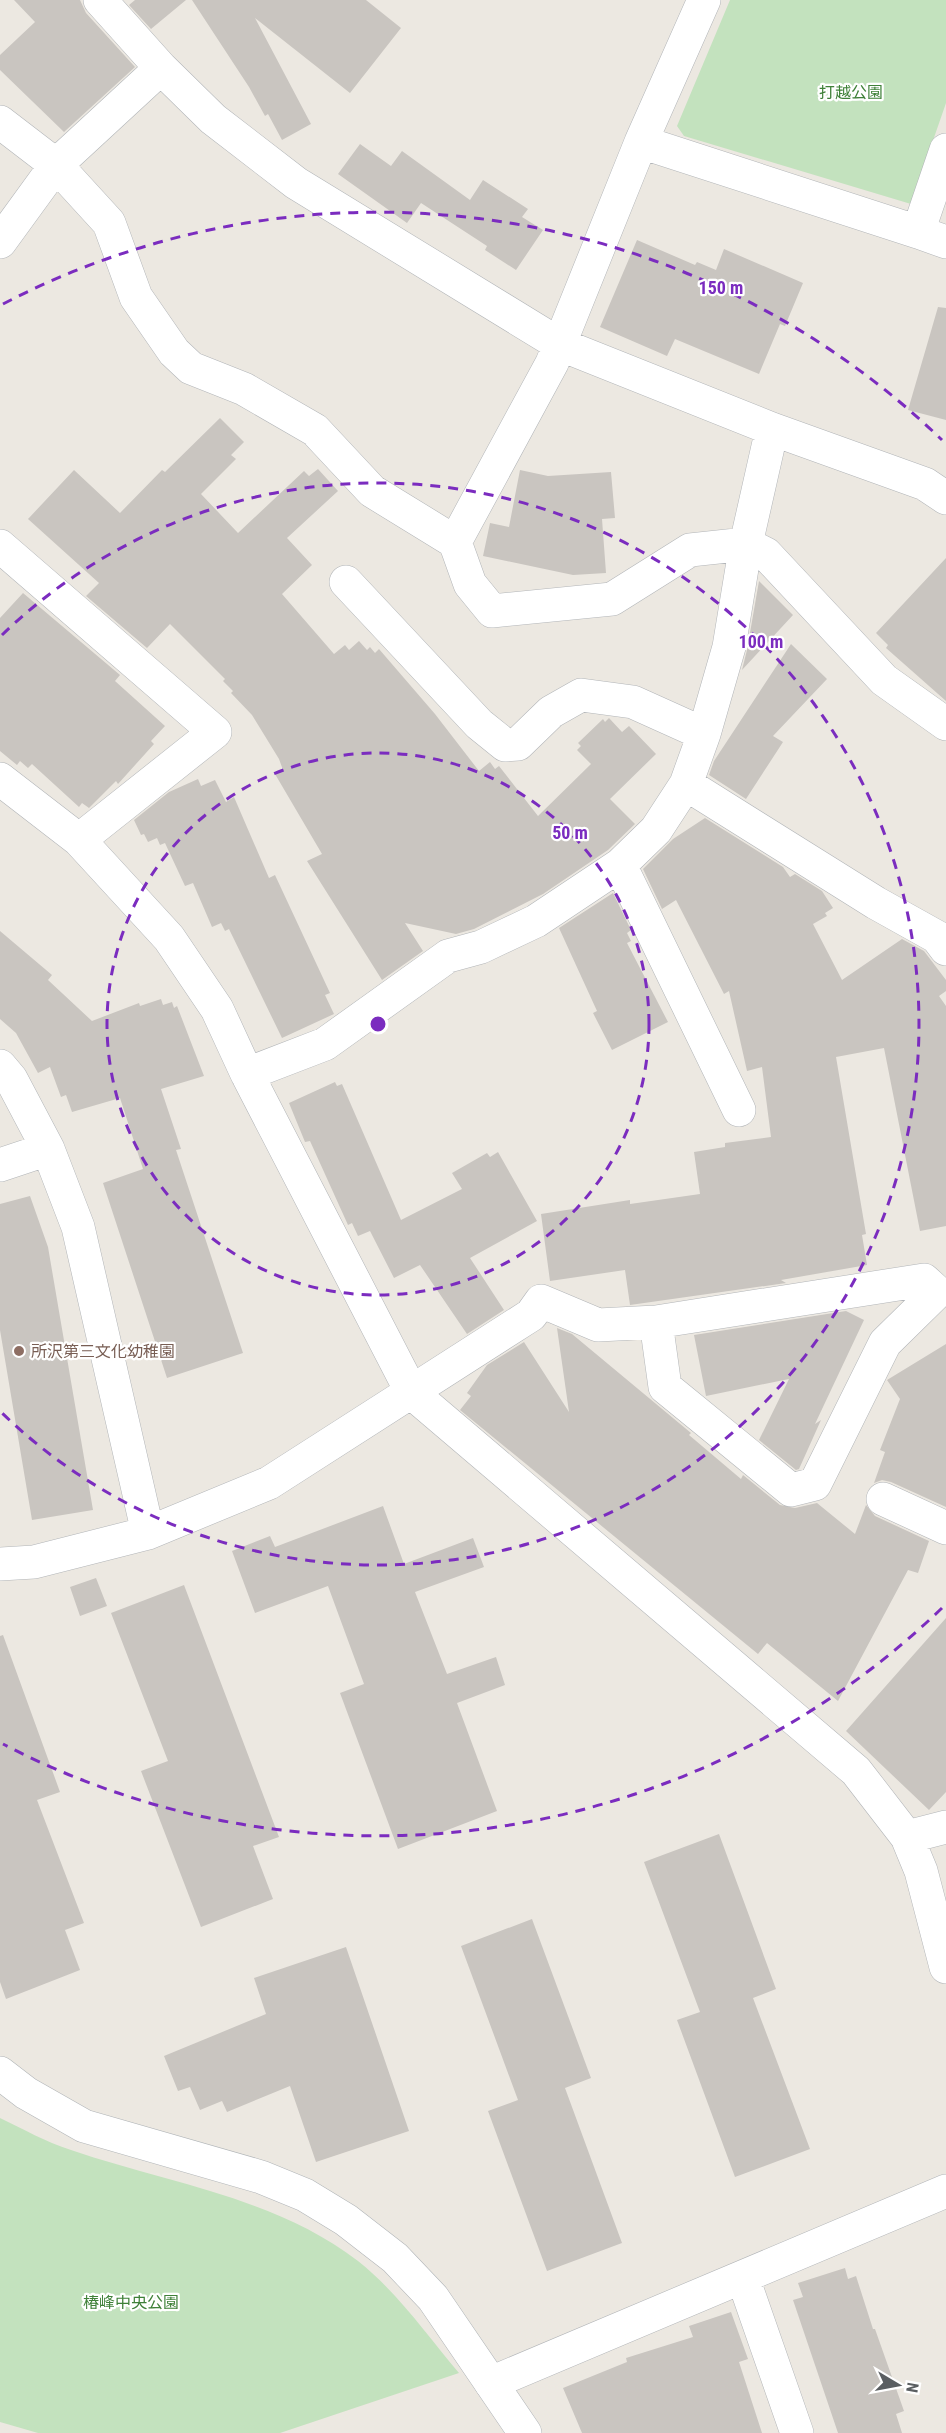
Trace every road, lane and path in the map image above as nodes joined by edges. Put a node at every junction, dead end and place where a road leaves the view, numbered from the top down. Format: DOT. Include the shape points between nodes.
graph roads {
  1 [pos="100,0"];
  2 [pos="704,0"];
  3 [pos="161,68"];
  4 [pos="0,122"];
  5 [pos="642,142"];
  6 [pos="946,150"];
  7 [pos="57,165"];
  8 [pos="932,237"];
  9 [pos="0,242"];
  10 [pos="559,344"];
  11 [pos="772,429"];
  12 [pos="946,498"];
  13 [pos="455,542"];
  14 [pos="746,544"];
  15 [pos="0,546"];
  16 [pos="346,582"];
  17 [pos="946,724"];
  18 [pos="704,734"];
  19 [pos="0,779"];
  20 [pos="686,784"];
  21 [pos="79,840"];
  22 [pos="620,865"];
  23 [pos="946,949"];
  24 [pos="0,1066"];
  25 [pos="247,1074"];
  26 [pos="739,1110"];
  27 [pos="48,1149"];
  28 [pos="0,1166"];
  29 [pos="656,1322"];
  30 [pos="412,1394"];
  31 [pos="883,1499"];
  32 [pos="946,1528"];
  33 [pos="148,1533"];
  34 [pos="0,1564"];
  35 [pos="946,1827"];
  36 [pos="907,1837"];
  37 [pos="946,1967"];
  38 [pos="0,2073"];
  39 [pos="946,2191"];
  40 [pos="743,2278"];
  41 [pos="492,2383"];
  42 [pos="525,2433"];
  43 [pos="797,2433"];
  1 -- 3 [label="street"];
  2 -- 5 [label="street"];
  3 -- 7 [label="street"];
  3 -- 10 [label="street" via="213,118 296,183"];
  4 -- 7 [label="street"];
  5 -- 8 [label="street"];
  5 -- 10 [label="street"];
  6 -- 8 [label="street"];
  7 -- 9 [label="street"];
  7 -- 13 [label="street" via="109,223 136,297 174,352 191,369 244,389 315,430 372,491"];
  10 -- 11 [label="street"];
  10 -- 13 [label="street"];
  11 -- 12 [label="street" via="925,484"];
  11 -- 14 [label="street"];
  13 -- 14 [label="street" via="470,584 492,611 612,599 690,550"];
  14 -- 17 [label="street" via="766,554 884,680"];
  14 -- 18 [label="street" via="729,647"];
  15 -- 21 [label="street" via="215,732"];
  16 -- 18 [label="street" via="479,724 505,745 518,744 551,712 581,694 633,702"];
  18 -- 20 [label="street"];
  19 -- 21 [label="street"];
  20 -- 22 [label="street" via="656,830"];
  20 -- 23 [label="street" via="937,937"];
  21 -- 25 [label="street" via="169,938 217,1009"];
  22 -- 25 [label="street" via="536,921 481,947 448,956 325,1044"];
  22 -- 26 [label="street"];
  24 -- 27 [label="street" via="11,1079"];
  25 -- 30 [label="street"];
  27 -- 28 [label="street"];
  27 -- 33 [label="street" via="78,1227"];
  29 -- 29 [label="street" via="924,1280 938,1292 885,1343 815,1484 791,1490 665,1386"];
  29 -- 30 [label="street" via="598,1325 541,1301 531,1315"];
  30 -- 33 [label="street" via="269,1483"];
  30 -- 36 [label="street" via="856,1771"];
  31 -- 32 [label="street"];
  33 -- 34 [label="street" via="34,1562"];
  35 -- 36 [label="street"];
  36 -- 37 [label="street" via="921,1871"];
  38 -- 41 [label="street" via="26,2093 84,2126 261,2177 305,2195 346,2220 395,2258 433,2298"];
  39 -- 40 [label="street"];
  40 -- 41 [label="street"];
  40 -- 43 [label="street"];
  41 -- 42 [label="street"];
}
